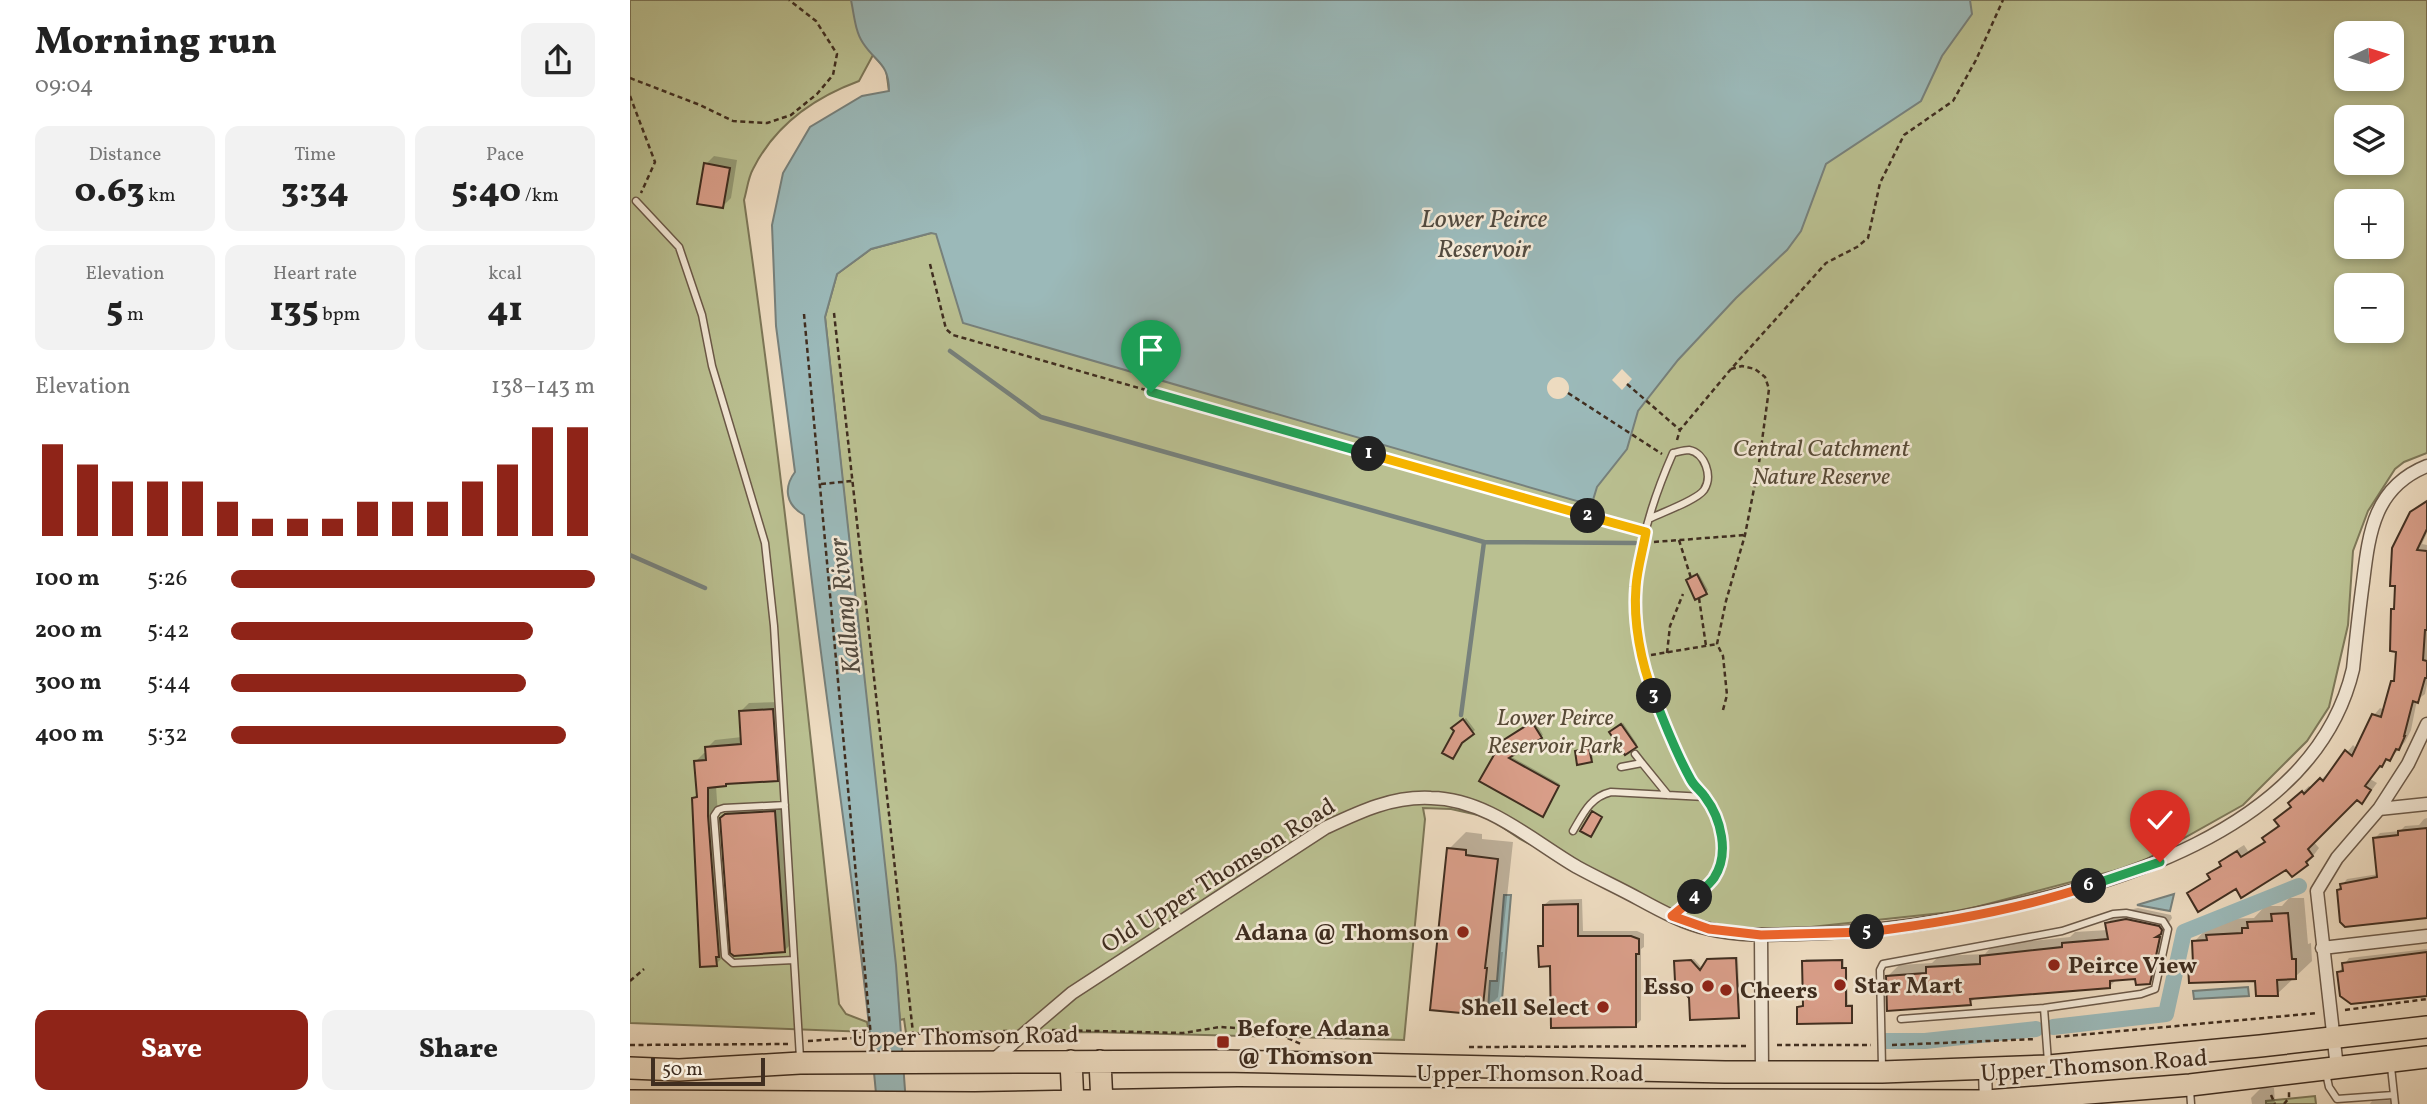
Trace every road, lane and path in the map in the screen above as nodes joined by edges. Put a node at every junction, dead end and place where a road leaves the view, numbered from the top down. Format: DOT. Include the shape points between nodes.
graph roads {
  1 [pos="789,0"];
  2 [pos="2003,0"];
  3 [pos="630,78"];
  4 [pos="630,96"];
  5 [pos="636,201"];
  6 [pos="930,264"];
  7 [pos="834,313"];
  8 [pos="804,314"];
  9 [pos="1731,369"];
  10 [pos="1627,384"];
  11 [pos="1568,393"];
  12 [pos="1680,430"];
  13 [pos="1672,456"];
  14 [pos="2427,466"];
  15 [pos="852,481"];
  16 [pos="821,484"];
  17 [pos="1651,518"];
  18 [pos="1646,532"];
  19 [pos="1745,535"];
  20 [pos="1679,540"];
  21 [pos="1644,544"];
  22 [pos="1690,578"];
  23 [pos="1683,594"];
  24 [pos="1699,598"];
  25 [pos="1717,643"];
  26 [pos="1706,646"];
  27 [pos="1667,653"];
  28 [pos="1643,657"];
  29 [pos="1723,710"];
  30 [pos="2427,724"];
  31 [pos="1635,754"];
  32 [pos="1642,763"];
  33 [pos="1621,767"];
  34 [pos="1668,794"];
  35 [pos="1705,797"];
  36 [pos="2427,804"];
  37 [pos="785,805"];
  38 [pos="2379,809"];
  39 [pos="1573,831"];
  40 [pos="1672,916"];
  41 [pos="1761,935"];
  42 [pos="2427,936"];
  43 [pos="2322,948"];
  44 [pos="794,960"];
  45 [pos="644,969"];
  46 [pos="630,981"];
  47 [pos="2427,999"];
  48 [pos="2044,1008"];
  49 [pos="2330,1011"];
  50 [pos="1901,1019"];
  51 [pos="2427,1027"];
  52 [pos="1027,1030"];
  53 [pos="913,1034"];
  54 [pos="871,1037"];
  55 [pos="2046,1038"];
  56 [pos="2333,1038"];
  57 [pos="630,1045"];
  58 [pos="1313,1045"];
  59 [pos="1762,1045"];
  60 [pos="1881,1045"];
  61 [pos="1462,1047"];
  62 [pos="799,1054"];
  63 [pos="2427,1057"];
  64 [pos="1071,1061"];
  65 [pos="1100,1061"];
  66 [pos="2390,1061"];
  67 [pos="991,1062"];
  68 [pos="2049,1066"];
  69 [pos="630,1068"];
  70 [pos="1985,1069"];
  71 [pos="2332,1069"];
  72 [pos="1762,1072"];
  73 [pos="1882,1072"];
  74 [pos="2191,1094"];
  75 [pos="2393,1095"];
  76 [pos="2098,1098"];
  77 [pos="630,1101"];
  78 [pos="1201,1101"];
  79 [pos="1237,1101"];
  80 [pos="872,1102"];
  81 [pos="1963,1102"];
  82 [pos="2349,1102"];
  83 [pos="911,1103"];
  84 [pos="1073,1103"];
  85 [pos="1102,1103"];
  86 [pos="1987,1103"];
  87 [pos="975,1104"];
  88 [pos="2395,1104"];
  1 -- 3 [label="path" via="816,21 837,54 833,75 791,115 767,123 733,121"];
  2 -- 9 [label="path" via="1953,101 1904,135 1880,183 1868,238 1826,264"];
  4 -- 5 [label="path" via="655,162"];
  5 -- 37 [label="lane" via="679,247 765,543"];
  6 -- 18 [label="path" via="946,329 953,335"];
  7 -- 15 [label="path"];
  8 -- 16 [label="path"];
  9 -- 12 [label="path"];
  9 -- 19 [label="path" via="1755,369 1765,377 1769,389"];
  10 -- 12 [label="path"];
  11 -- 13 [label="path"];
  12 -- 13 [label="path"];
  13 -- 17 [label="lane"];
  13 -- 17 [label="lane" via="1687,450 1700,455 1706,465 1704,489"];
  14 -- 41 [label="street, Old Upper Thomson Road" via="2395,487 2370,532 2353,668 2336,716 2306,762 2265,800 2215,834 2160,862 2054,898 1916,926 1856,933"];
  15 -- 16 [label="path"];
  15 -- 53 [label="path"];
  16 -- 54 [label="path"];
  17 -- 18 [label="lane"];
  18 -- 21 [label="lane"];
  19 -- 20 [label="path"];
  19 -- 25 [label="path"];
  20 -- 21 [label="path"];
  20 -- 22 [label="path"];
  21 -- 28 [label="lane" via="1636,588"];
  23 -- 27 [label="path" via="1670,626"];
  24 -- 26 [label="path"];
  25 -- 26 [label="path"];
  25 -- 29 [label="path" via="1727,695"];
  26 -- 27 [label="path"];
  27 -- 28 [label="path"];
  28 -- 35 [label="lane" via="1669,736 1693,784"];
  30 -- 38 [label="street"];
  31 -- 32 [label="lane"];
  32 -- 33 [label="lane"];
  32 -- 34 [label="lane"];
  34 -- 35 [label="lane"];
  34 -- 39 [label="lane" via="1601,794"];
  35 -- 40 [label="lane" via="1720,827 1723,855 1713,879"];
  36 -- 38 [label="street"];
  37 -- 44 [label="lane"];
  37 -- 44 [label="lane" via="724,808 714,816 724,956 733,963"];
  38 -- 43 [label="street" via="2337,858 2317,891"];
  40 -- 41 [label="street, Old Upper Thomson Road" via="1709,929"];
  40 -- 52 [label="street, Old Upper Thomson Road" via="1579,868 1494,814 1433,797 1403,799 1365,809 1325,828 1072,993"];
  41 -- 59 [label="street"];
  42 -- 43 [label="street"];
  43 -- 49 [label="street"];
  44 -- 62 [label="lane"];
  45 -- 46 [label="path"];
  47 -- 49 [label="path"];
  48 -- 50 [label="lane"];
  48 -- 55 [label="lane"];
  48 -- 60 [label="lane" via="2141,995 2155,989 2168,929 2164,921 2126,913 2062,931 1883,964"];
  49 -- 55 [label="path"];
  49 -- 56 [label="street"];
  51 -- 56 [label="main road, Upper Thomson Road"];
  52 -- 53 [label="path"];
  52 -- 58 [label="path" via="1183,1033 1220,1027 1269,1030"];
  52 -- 67 [label="street, Old Upper Thomson Road"];
  53 -- 54 [label="path"];
  54 -- 62 [label="path" via="812,1039"];
  55 -- 60 [label="path"];
  55 -- 68 [label="lane"];
  56 -- 68 [label="main road, Upper Thomson Road"];
  56 -- 71 [label="street"];
  57 -- 62 [label="path"];
  59 -- 60 [label="path"];
  59 -- 61 [label="path"];
  59 -- 72 [label="street"];
  60 -- 73 [label="lane"];
  62 -- 67 [label="main road, Upper Thomson Road" via="871,1064"];
  62 -- 69 [label="main road, Upper Thomson Road" via="679,1069"];
  63 -- 66 [label="main road, Upper Thomson Road"];
  64 -- 65 [label="main road, Upper Thomson Road"];
  64 -- 67 [label="main road, Upper Thomson Road"];
  64 -- 84 [label="main road"];
  65 -- 72 [label="main road, Upper Thomson Road"];
  65 -- 85 [label="main road"];
  66 -- 71 [label="main road, Upper Thomson Road"];
  66 -- 75 [label="lane"];
  68 -- 70 [label="main road, Upper Thomson Road"];
  70 -- 73 [label="main road, Upper Thomson Road"];
  70 -- 86 [label="street"];
  71 -- 74 [label="main road, Upper Thomson Road"];
  71 -- 82 [label="lane" via="2329,1087 2337,1099"];
  72 -- 73 [label="main road, Upper Thomson Road"];
  74 -- 76 [label="main road, Upper Thomson Road"];
  75 -- 82 [label="lane"];
  75 -- 88 [label="lane"];
  76 -- 86 [label="main road, Upper Thomson Road"];
  77 -- 80 [label="main road, Upper Thomson Road"];
  78 -- 79 [label="main road, Upper Thomson Road"];
  78 -- 85 [label="main road, Upper Thomson Road"];
  79 -- 81 [label="main road, Upper Thomson Road"];
  80 -- 83 [label="main road, Upper Thomson Road"];
  81 -- 86 [label="main road, Upper Thomson Road"];
  83 -- 87 [label="main road, Upper Thomson Road"];
  84 -- 85 [label="main road, Upper Thomson Road"];
  84 -- 87 [label="main road, Upper Thomson Road"];
}
